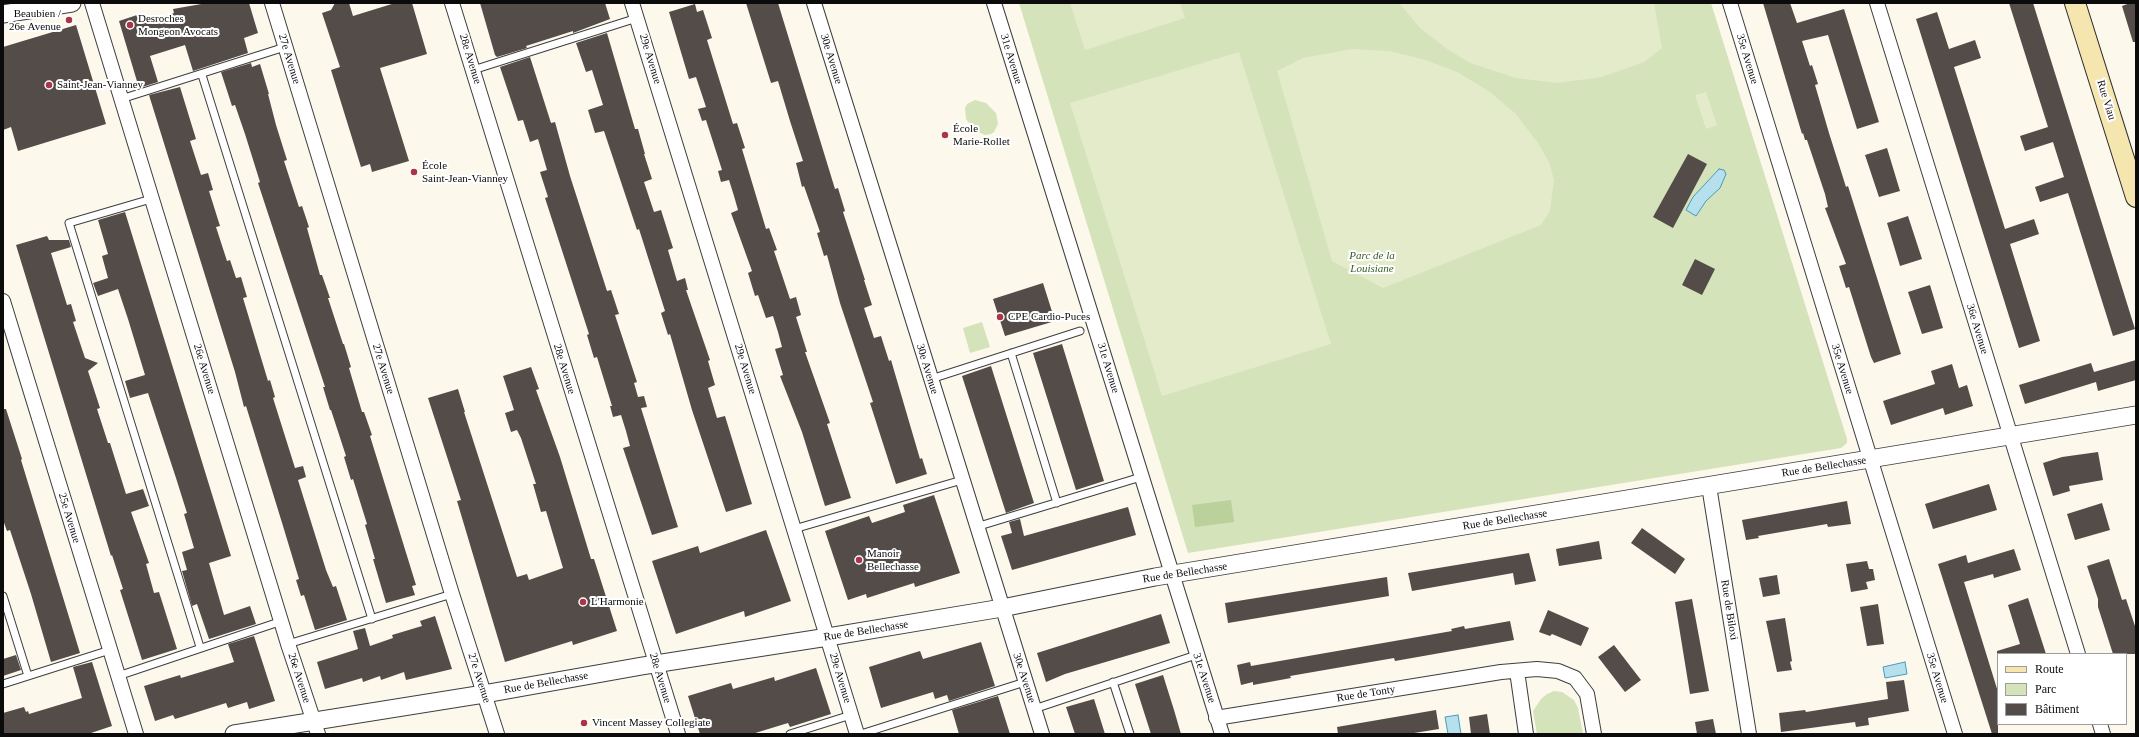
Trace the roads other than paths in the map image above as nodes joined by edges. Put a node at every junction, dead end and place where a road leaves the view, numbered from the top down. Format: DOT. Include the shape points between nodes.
graph roads {
  1 [pos="72,3"];
  2 [pos="92,3"];
  3 [pos="272,3"];
  4 [pos="452,3"];
  5 [pos="632,3"];
  6 [pos="814,3"];
  7 [pos="994,3"];
  8 [pos="1730,3"];
  9 [pos="1877,3"];
  10 [pos="2075,3"];
  11 [pos="3,14"];
  12 [pos="637,18"];
  13 [pos="285,47"];
  14 [pos="473,70"];
  15 [pos="202,75"];
  16 [pos="121,99"];
  17 [pos="2136,197"];
  18 [pos="151,199"];
  19 [pos="3,302"];
  20 [pos="1080,331"];
  21 [pos="1011,353"];
  22 [pos="931,379"];
  23 [pos="2136,415"];
  24 [pos="2010,436"];
  25 [pos="1870,459"];
  26 [pos="1141,477"];
  27 [pos="962,480"];
  28 [pos="1709,486"];
  29 [pos="1057,502"];
  30 [pos="976,527"];
  31 [pos="794,529"];
  32 [pos="1172,575"];
  33 [pos="452,594"];
  34 [pos="3,596"];
  35 [pos="1002,608"];
  36 [pos="372,619"];
  37 [pos="282,621"];
  38 [pos="828,637"];
  39 [pos="288,644"];
  40 [pos="200,647"];
  41 [pos="110,650"];
  42 [pos="2078,653"];
  43 [pos="1196,655"];
  44 [pos="656,664"];
  45 [pos="1516,671"];
  46 [pos="28,676"];
  47 [pos="118,676"];
  48 [pos="1025,682"];
  49 [pos="1113,682"];
  50 [pos="3,684"];
  51 [pos="484,694"];
  52 [pos="1034,709"];
  53 [pos="851,715"];
  54 [pos="1216,718"];
  55 [pos="315,728"];
  56 [pos="136,734"];
  57 [pos="234,734"];
  58 [pos="497,734"];
  59 [pos="678,734"];
  60 [pos="790,734"];
  61 [pos="857,734"];
  62 [pos="861,734"];
  63 [pos="1042,734"];
  64 [pos="1130,734"];
  65 [pos="1222,734"];
  66 [pos="1526,734"];
  67 [pos="1594,734"];
  68 [pos="1749,734"];
  69 [pos="1955,734"];
  1 -- 11 [label="street"];
  2 -- 16 [label="street, 26e Avenue"];
  3 -- 13 [label="street, 27e Avenue"];
  4 -- 14 [label="street, 28e Avenue"];
  5 -- 12 [label="street, 29e Avenue"];
  6 -- 22 [label="street, 30e Avenue"];
  7 -- 26 [label="street, 31e Avenue"];
  8 -- 25 [label="street, 35e Avenue"];
  9 -- 24 [label="street, 36e Avenue"];
  10 -- 17 [label="main road, Rue Viau"];
  12 -- 14 [label="lane"];
  12 -- 31 [label="street, 29e Avenue"];
  13 -- 15 [label="lane"];
  13 -- 33 [label="street, 27e Avenue"];
  14 -- 44 [label="street, 28e Avenue"];
  15 -- 16 [label="lane"];
  15 -- 36 [label="lane"];
  16 -- 18 [label="street, 26e Avenue"];
  18 -- 37 [label="street, 26e Avenue"];
  18 -- 40 [label="lane" via="69,223"];
  19 -- 41 [label="street, 25e Avenue"];
  20 -- 21 [label="lane"];
  21 -- 22 [label="lane"];
  21 -- 29 [label="lane"];
  22 -- 27 [label="street, 30e Avenue"];
  23 -- 24 [label="street, Rue de Bellechasse"];
  24 -- 25 [label="street, Rue de Bellechasse"];
  24 -- 42 [label="street, 36e Avenue"];
  25 -- 28 [label="street, Rue de Bellechasse"];
  25 -- 69 [label="street, 35e Avenue"];
  26 -- 29 [label="lane"];
  26 -- 32 [label="street, 31e Avenue"];
  27 -- 30 [label="street, 30e Avenue"];
  27 -- 31 [label="lane"];
  28 -- 32 [label="street, Rue de Bellechasse"];
  28 -- 68 [label="street, Rue de Biloxi"];
  29 -- 30 [label="lane"];
  30 -- 35 [label="street, 30e Avenue"];
  31 -- 38 [label="street, 29e Avenue"];
  32 -- 35 [label="street, Rue de Bellechasse"];
  32 -- 43 [label="street, 31e Avenue"];
  33 -- 36 [label="lane"];
  33 -- 51 [label="street, 27e Avenue"];
  34 -- 46 [label="lane"];
  35 -- 38 [label="street, Rue de Bellechasse"];
  35 -- 48 [label="street, 30e Avenue"];
  36 -- 39 [label="lane"];
  37 -- 39 [label="street, 26e Avenue"];
  37 -- 40 [label="lane"];
  38 -- 44 [label="street, Rue de Bellechasse"];
  38 -- 53 [label="street, 29e Avenue"];
  39 -- 55 [label="street, 26e Avenue"];
  40 -- 47 [label="lane"];
  41 -- 46 [label="lane"];
  41 -- 47 [label="street, 25e Avenue"];
  43 -- 49 [label="lane"];
  43 -- 54 [label="street, 31e Avenue"];
  44 -- 51 [label="street, Rue de Bellechasse"];
  44 -- 59 [label="street, 28e Avenue"];
  45 -- 54 [label="street, Rue de Tonty"];
  45 -- 66 [label="street"];
  45 -- 67 [label="street, Rue de Tonty" via="1558,671 1575,678 1587,694"];
  46 -- 50 [label="lane"];
  47 -- 56 [label="street, 25e Avenue"];
  48 -- 52 [label="street, 30e Avenue"];
  48 -- 62 [label="lane"];
  49 -- 52 [label="lane"];
  49 -- 64 [label="lane"];
  51 -- 55 [label="street, Rue de Bellechasse"];
  51 -- 58 [label="street, 27e Avenue"];
  52 -- 63 [label="street, 30e Avenue"];
  53 -- 60 [label="lane"];
  53 -- 61 [label="street, 29e Avenue"];
  54 -- 65 [label="street, 31e Avenue"];
  55 -- 57 [label="street, Rue de Bellechasse"];
}
